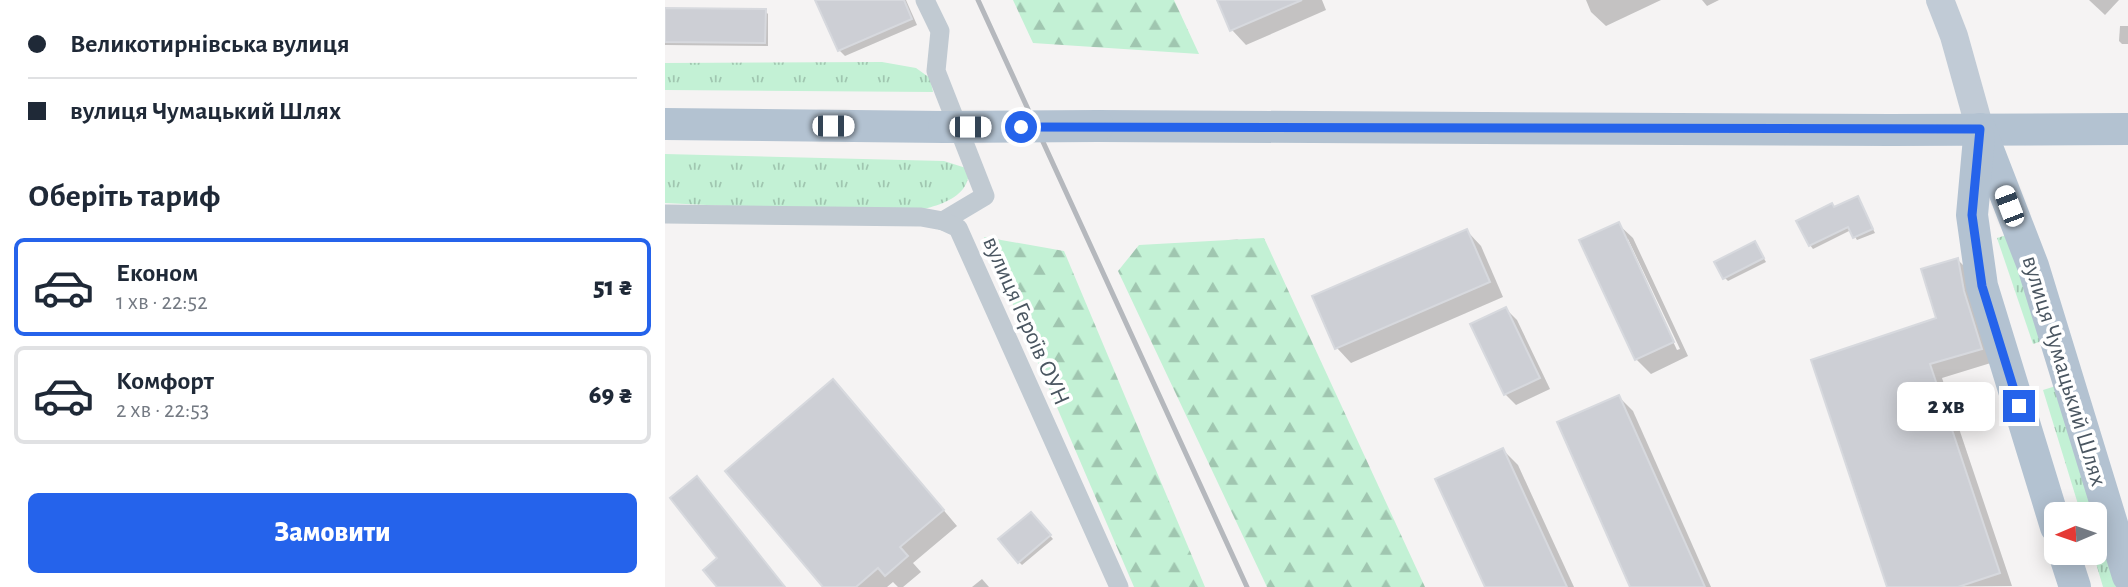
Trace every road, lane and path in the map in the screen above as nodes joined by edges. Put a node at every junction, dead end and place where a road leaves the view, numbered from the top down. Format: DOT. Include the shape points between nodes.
graph roads {
  1 [pos="925,0"];
  2 [pos="1940,0"];
  3 [pos="665,124"];
  4 [pos="1980,129"];
  5 [pos="2128,129"];
  6 [pos="665,214"];
  7 [pos="943,220"];
  8 [pos="2057,345"];
  9 [pos="2006,362"];
  10 [pos="2048,502"];
  11 [pos="2068,565"];
  12 [pos="2128,576"];
  13 [pos="1119,587"];
  14 [pos="2075,587"];
  1 -- 7 [label="street" via="940,31 936,71 985,196"];
  2 -- 4 [label="main road, вулиця Чумацький Шлях"];
  3 -- 4 [label="main road, bridge"];
  4 -- 5 [label="main road"];
  4 -- 8 [label="main road, вулиця Чумацький Шлях" via="2033,265"];
  4 -- 9 [label="main road, вулиця Чумацький Шлях" via="1972,215 1982,286"];
  6 -- 7 [label="street"];
  7 -- 13 [label="street, вулиця Героїв ОУН" via="958,228"];
  8 -- 9 [label="main road"];
  8 -- 12 [label="main road, вулиця Чумацький Шлях"];
  9 -- 10 [label="main road, вулиця Чумацький Шлях"];
  11 -- 14 [label="main road"];
}
